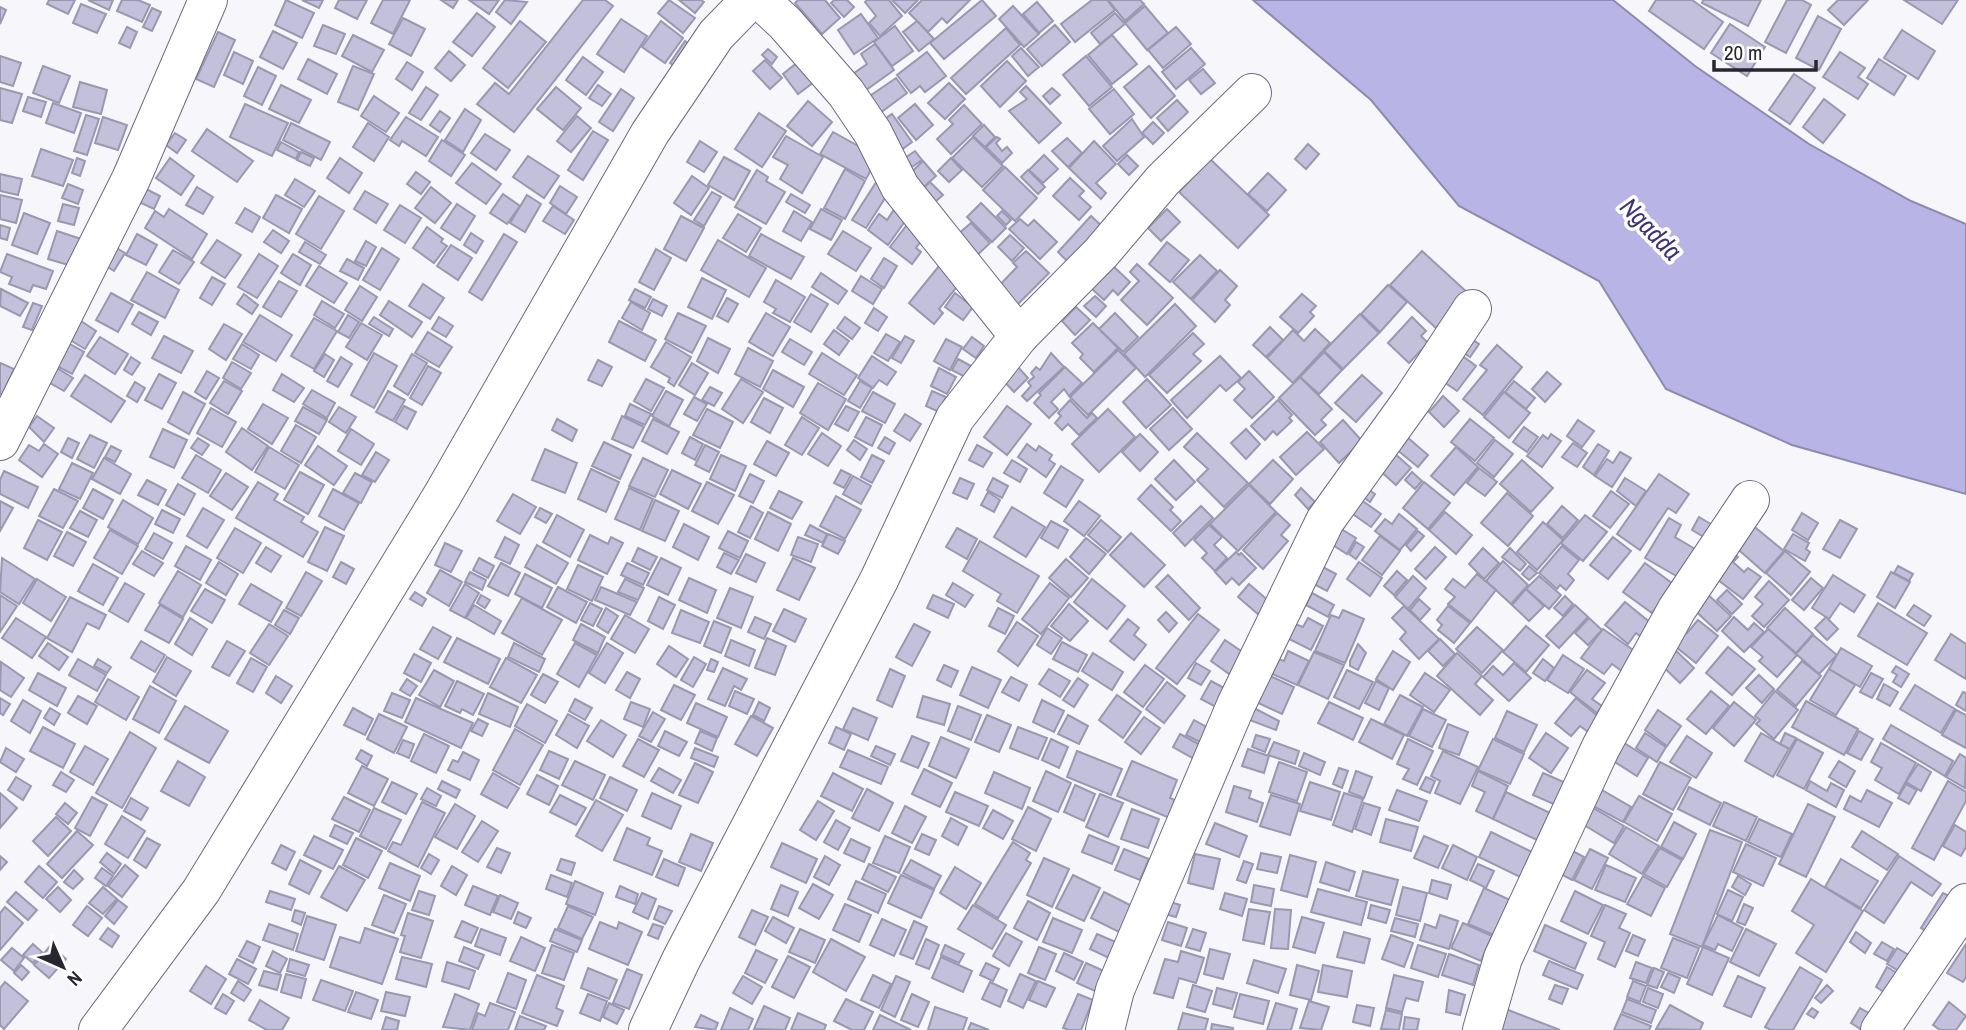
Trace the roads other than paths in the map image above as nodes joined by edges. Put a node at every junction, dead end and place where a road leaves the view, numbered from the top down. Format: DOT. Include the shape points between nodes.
graph roads {
  1 [pos="208,0"];
  2 [pos="750,0"];
  3 [pos="760,0"];
  4 [pos="1252,93"];
  5 [pos="1472,309"];
  6 [pos="1018,335"];
  7 [pos="0,441"];
  8 [pos="1750,500"];
  9 [pos="1966,903"];
  10 [pos="98,1030"];
  11 [pos="648,1030"];
  12 [pos="1105,1030"];
  13 [pos="1482,1030"];
  14 [pos="1880,1030"];
  1 -- 7 [label="street" via="131,178"];
  2 -- 10 [label="street" via="716,35 650,133 442,496 215,868"];
  3 -- 6 [label="street" via="846,93 900,187"];
  4 -- 6 [label="street" via="1163,180 1101,253"];
  5 -- 12 [label="street" via="1325,521 1236,705 1115,990"];
  6 -- 11 [label="street" via="955,418 879,580"];
  8 -- 13 [label="street" via="1677,609 1601,747 1503,958"];
  9 -- 14 [label="street"];
}
